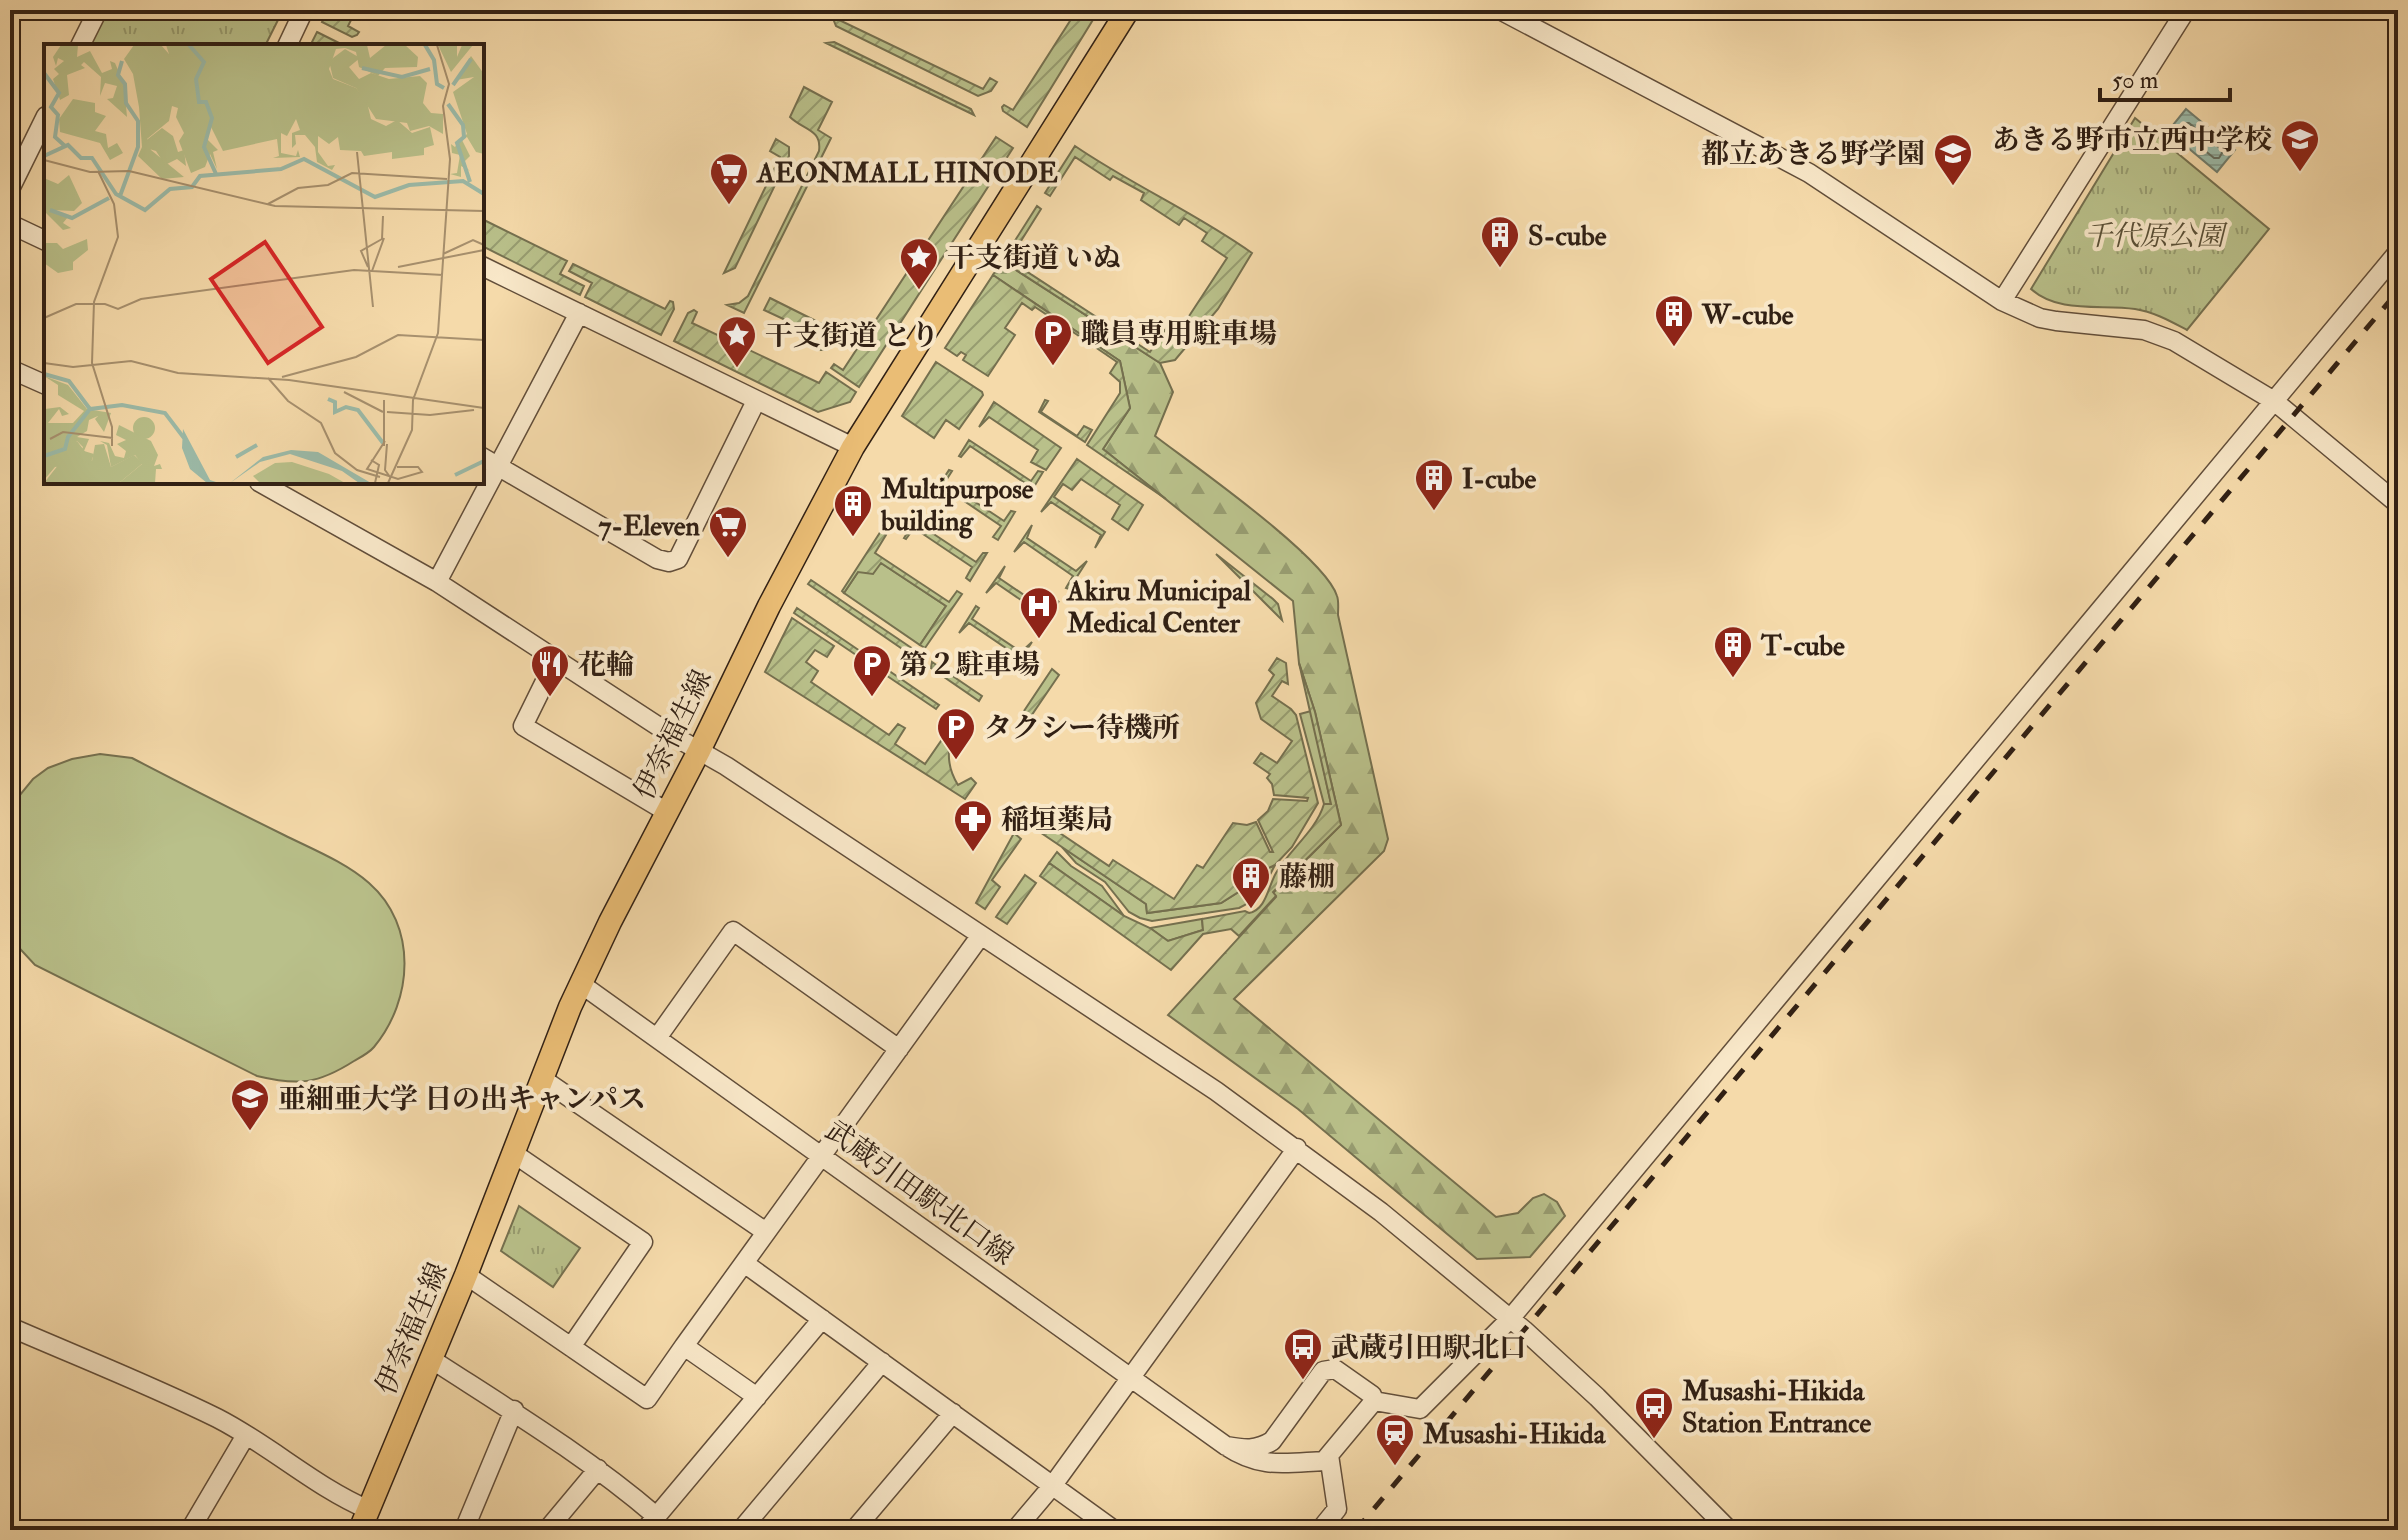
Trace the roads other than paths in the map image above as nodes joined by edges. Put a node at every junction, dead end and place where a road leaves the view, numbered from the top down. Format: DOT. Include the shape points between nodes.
graph roads {
  1 [pos="98,10"];
  2 [pos="304,10"];
  3 [pos="1128,10"];
  4 [pos="1500,10"];
  5 [pos="2186,10"];
  6 [pos="81,44"];
  7 [pos="288,44"];
  8 [pos="44,120"];
  9 [pos="10,189"];
  10 [pos="10,224"];
  11 [pos="44,240"];
  12 [pos="2398,252"];
  13 [pos="484,267"];
  14 [pos="2002,301"];
  15 [pos="579,313"];
  16 [pos="10,369"];
  17 [pos="44,384"];
  18 [pos="756,401"];
  19 [pos="2274,401"];
  20 [pos="853,447"];
  21 [pos="484,458"];
  22 [pos="499,465"];
  23 [pos="263,484"];
  24 [pos="2398,504"];
  25 [pos="437,582"];
  26 [pos="556,659"];
  27 [pos="699,751"];
  28 [pos="667,812"];
  29 [pos="981,935"];
  30 [pos="581,984"];
  31 [pos="657,1038"];
  32 [pos="899,1049"];
  33 [pos="541,1078"];
  34 [pos="1297,1148"];
  35 [pos="513,1153"];
  36 [pos="821,1156"];
  37 [pos="766,1232"];
  38 [pos="744,1263"];
  39 [pos="466,1275"];
  40 [pos="822,1319"];
  41 [pos="1510,1319"];
  42 [pos="10,1327"];
  43 [pos="684,1346"];
  44 [pos="571,1347"];
  45 [pos="431,1359"];
  46 [pos="882,1362"];
  47 [pos="1131,1378"];
  48 [pos="757,1397"];
  49 [pos="1374,1401"];
  50 [pos="514,1410"];
  51 [pos="953,1413"];
  52 [pos="246,1435"];
  53 [pos="1226,1446"];
  54 [pos="1329,1455"];
  55 [pos="598,1469"];
  56 [pos="1053,1485"];
  57 [pos="364,1520"];
  58 [pos="651,1523"];
  59 [pos="190,1530"];
  60 [pos="464,1530"];
  61 [pos="547,1530"];
  62 [pos="741,1530"];
  63 [pos="854,1530"];
  64 [pos="1015,1530"];
  65 [pos="1114,1530"];
  66 [pos="1320,1530"];
  67 [pos="1729,1530"];
  1 -- 6 [label="street"];
  2 -- 7 [label="street"];
  3 -- 20 [label="main road, 伊奈福生線"];
  4 -- 14 [label="street" via="1809,173"];
  5 -- 14 [label="street"];
  8 -- 9 [label="street"];
  10 -- 11 [label="street"];
  12 -- 19 [label="street"];
  13 -- 15 [label="street"];
  14 -- 19 [label="street" via="2040,318 2159,335"];
  15 -- 18 [label="street"];
  15 -- 22 [label="street"];
  16 -- 17 [label="street"];
  18 -- 20 [label="street"];
  18 -- 22 [label="street" via="678,559 669,562"];
  19 -- 24 [label="street"];
  19 -- 41 [label="street"];
  20 -- 27 [label="main road, 伊奈福生線"];
  21 -- 22 [label="street"];
  22 -- 25 [label="street"];
  23 -- 25 [label="street"];
  25 -- 26 [label="street"];
  26 -- 27 [label="street"];
  26 -- 28 [label="street" via="523,726"];
  27 -- 28 [label="main road, 伊奈福生線"];
  27 -- 29 [label="street"];
  28 -- 30 [label="main road, 伊奈福生線"];
  29 -- 32 [label="street"];
  29 -- 34 [label="street"];
  30 -- 31 [label="street, 武蔵引田駅北口線"];
  30 -- 33 [label="main road, 伊奈福生線"];
  31 -- 32 [label="street" via="733,931"];
  31 -- 36 [label="street, 武蔵引田駅北口線"];
  32 -- 36 [label="street"];
  33 -- 35 [label="main road, 伊奈福生線"];
  33 -- 37 [label="street"];
  34 -- 41 [label="street"];
  34 -- 47 [label="street"];
  35 -- 39 [label="main road, 伊奈福生線"];
  35 -- 44 [label="street" via="643,1242"];
  36 -- 37 [label="street"];
  36 -- 47 [label="street, 武蔵引田駅北口線"];
  37 -- 38 [label="street"];
  38 -- 40 [label="street"];
  38 -- 43 [label="street"];
  39 -- 44 [label="street"];
  39 -- 45 [label="main road, 伊奈福生線"];
  40 -- 46 [label="street"];
  40 -- 48 [label="street"];
  41 -- 49 [label="street" via="1420,1409"];
  41 -- 67 [label="street" via="1597,1397"];
  42 -- 52 [label="street"];
  43 -- 44 [label="street" via="647,1399"];
  43 -- 48 [label="street"];
  45 -- 50 [label="street"];
  45 -- 57 [label="main road, 伊奈福生線"];
  46 -- 51 [label="street"];
  46 -- 62 [label="street"];
  47 -- 53 [label="street, 武蔵引田駅北口線"];
  47 -- 56 [label="street"];
  48 -- 58 [label="street"];
  49 -- 53 [label="street" via="1329,1368 1272,1441 1260,1448"];
  49 -- 54 [label="street"];
  50 -- 55 [label="street"];
  50 -- 60 [label="street"];
  51 -- 56 [label="street"];
  51 -- 63 [label="street"];
  52 -- 57 [label="street" via="348,1501"];
  52 -- 59 [label="street"];
  53 -- 54 [label="street, 武蔵引田駅北口線" via="1257,1463 1324,1461"];
  54 -- 66 [label="street" via="1337,1509"];
  55 -- 58 [label="street"];
  55 -- 61 [label="street"];
  56 -- 64 [label="street"];
  56 -- 65 [label="street"];
}
